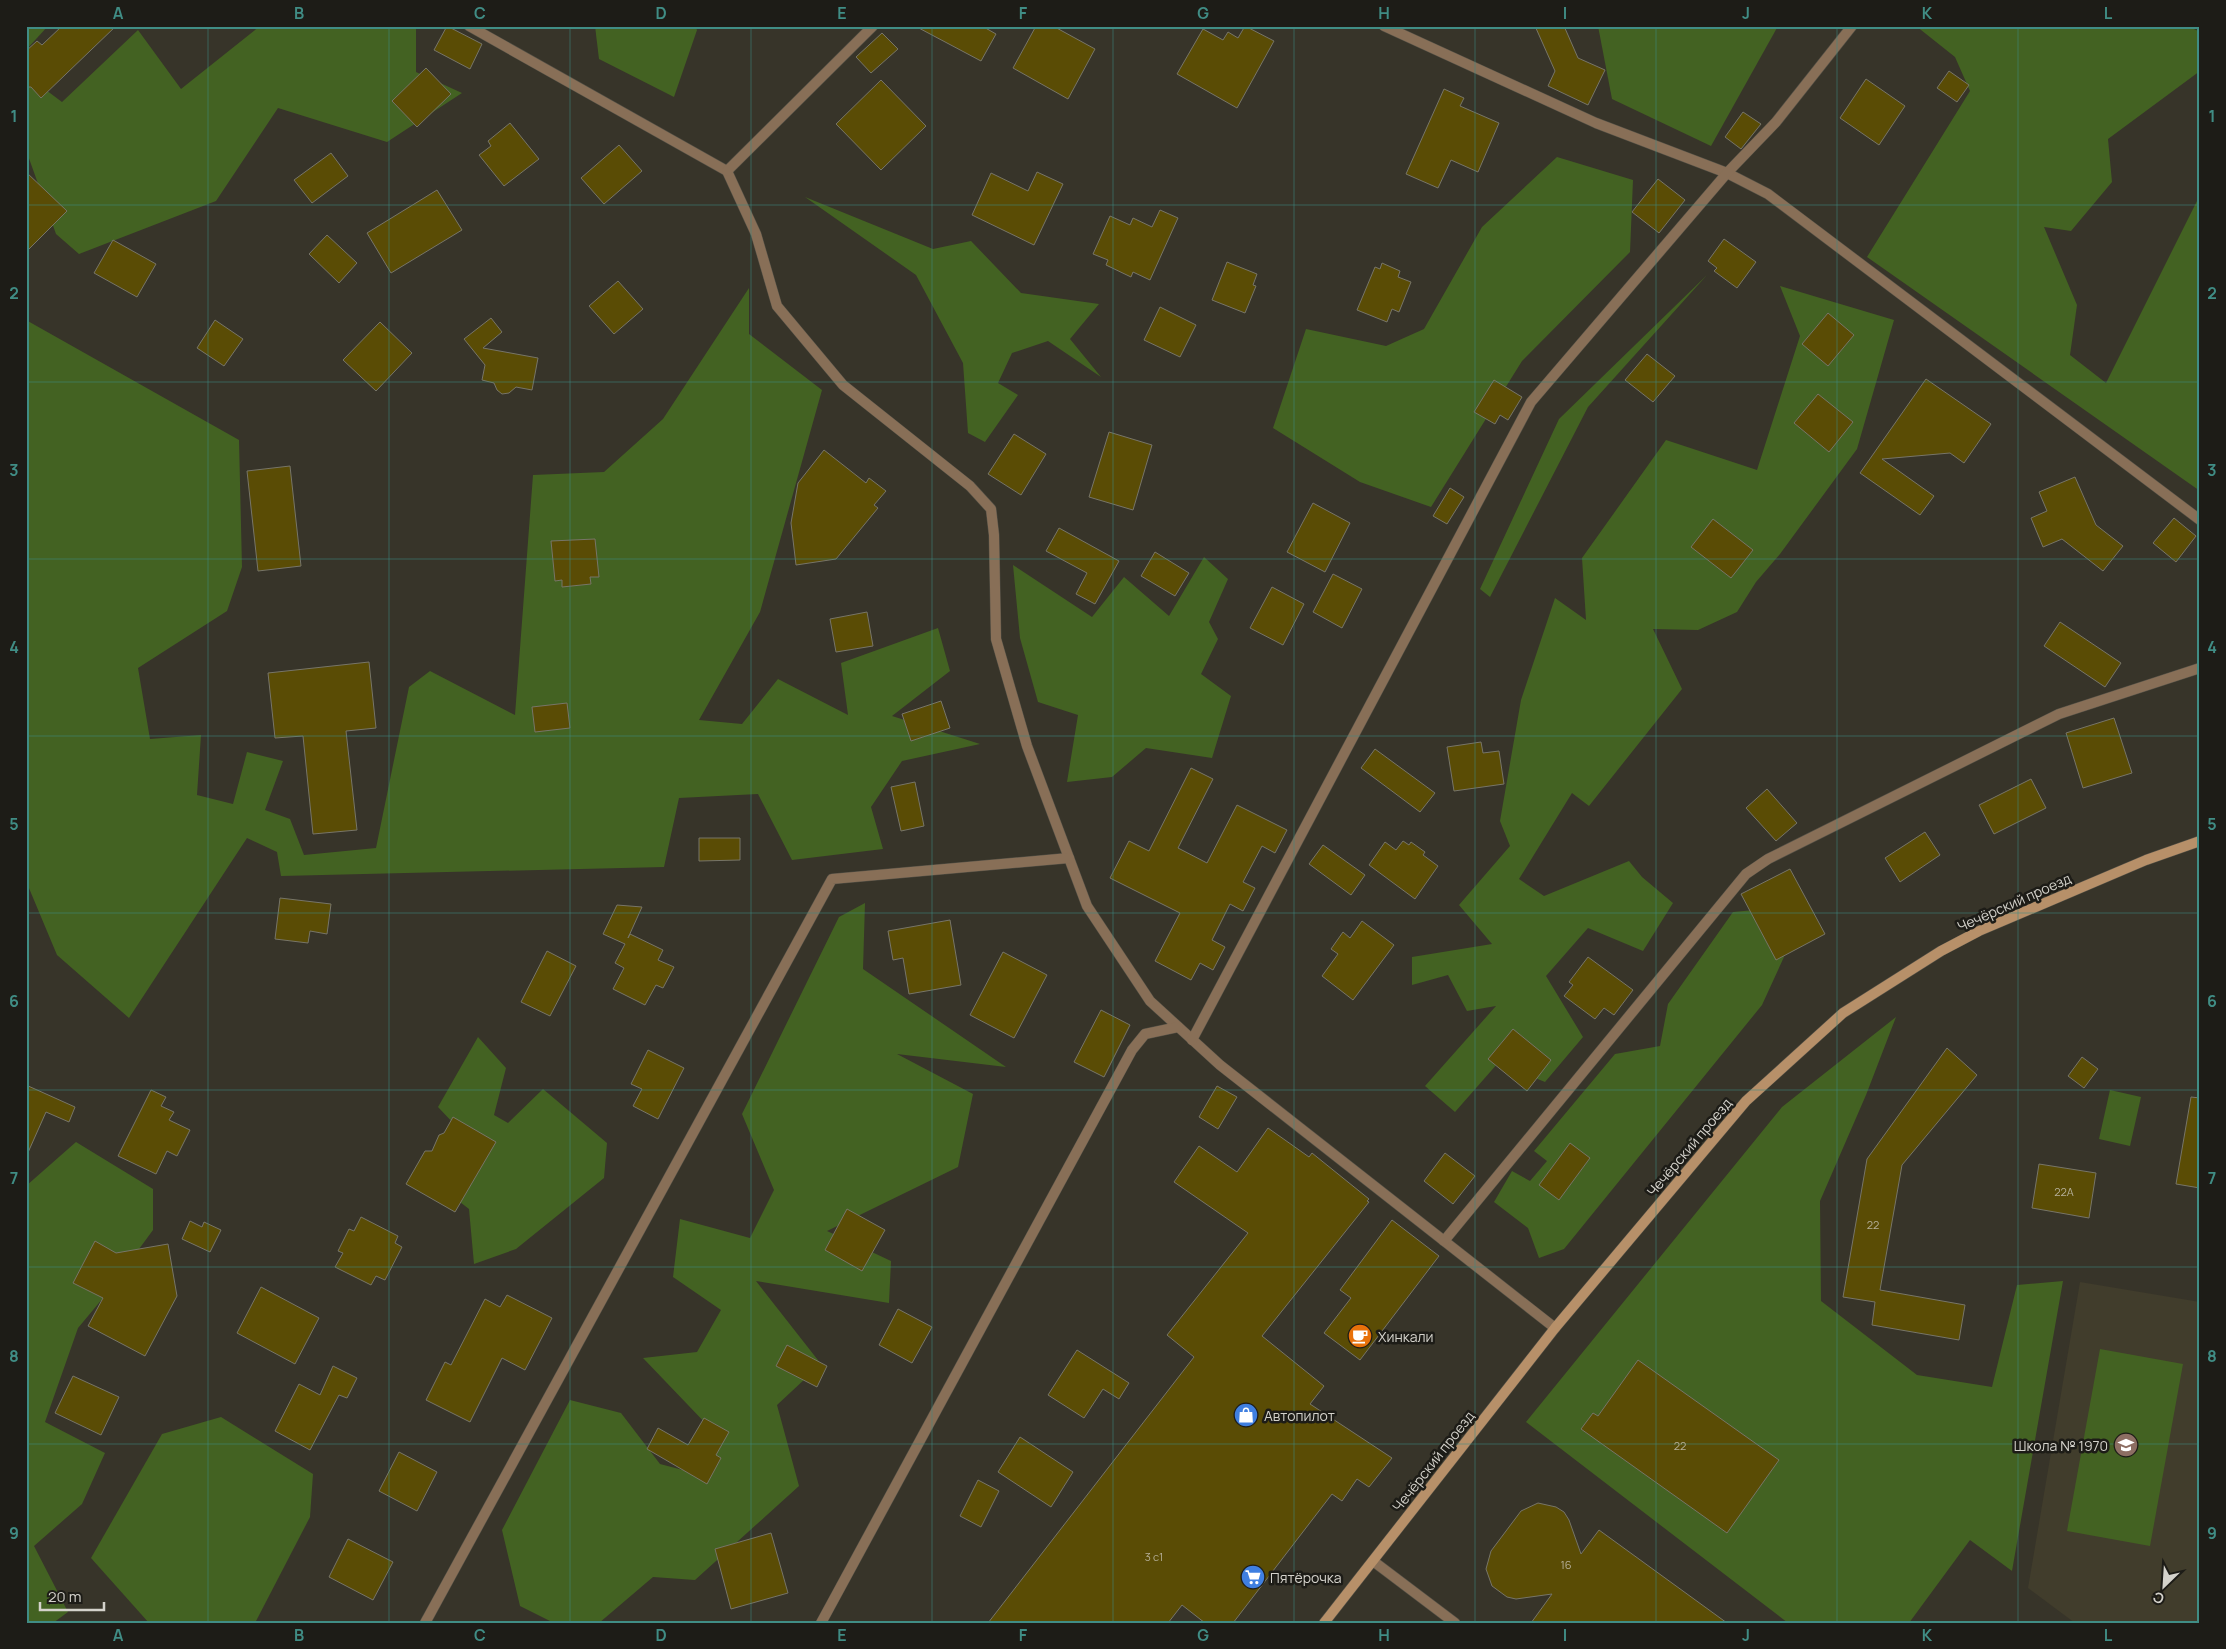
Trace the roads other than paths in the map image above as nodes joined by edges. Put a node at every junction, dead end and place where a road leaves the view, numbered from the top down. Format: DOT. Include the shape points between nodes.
graph roads {
  1 [pos="469,26"];
  2 [pos="873,26"];
  3 [pos="1384,26"];
  4 [pos="1852,26"];
  5 [pos="727,171"];
  6 [pos="1727,173"];
  7 [pos="2200,520"];
  8 [pos="2200,668"];
  9 [pos="2200,841"];
  10 [pos="1069,858"];
  11 [pos="1178,1027"];
  12 [pos="1192,1040"];
  13 [pos="1444,1241"];
  14 [pos="1555,1328"];
  15 [pos="1373,1561"];
  16 [pos="425,1623"];
  17 [pos="820,1623"];
  18 [pos="1324,1623"];
  19 [pos="1454,1623"];
  1 -- 5 [label="street"];
  2 -- 5 [label="street"];
  3 -- 6 [label="street" via="1596,123"];
  4 -- 6 [label="street" via="1776,122"];
  5 -- 10 [label="street" via="756,234 777,306 843,385 970,486 991,509 996,639 1027,746"];
  6 -- 7 [label="street" via="1768,194"];
  6 -- 12 [label="street" via="1531,402"];
  8 -- 13 [label="street" via="2059,714 1768,859 1746,874"];
  9 -- 14 [label="main road, Чечёрский проезд" via="2146,860 1978,931 1843,1013 1746,1101"];
  10 -- 11 [label="street" via="1087,906 1150,1001"];
  10 -- 16 [label="street" via="832,879"];
  11 -- 12 [label="street"];
  11 -- 17 [label="street" via="1145,1034 1132,1050"];
  12 -- 13 [label="street"];
  13 -- 14 [label="street"];
  14 -- 15 [label="main road, Чечёрский проезд"];
  15 -- 18 [label="main road, Чечёрский проезд"];
  15 -- 19 [label="street"];
}
